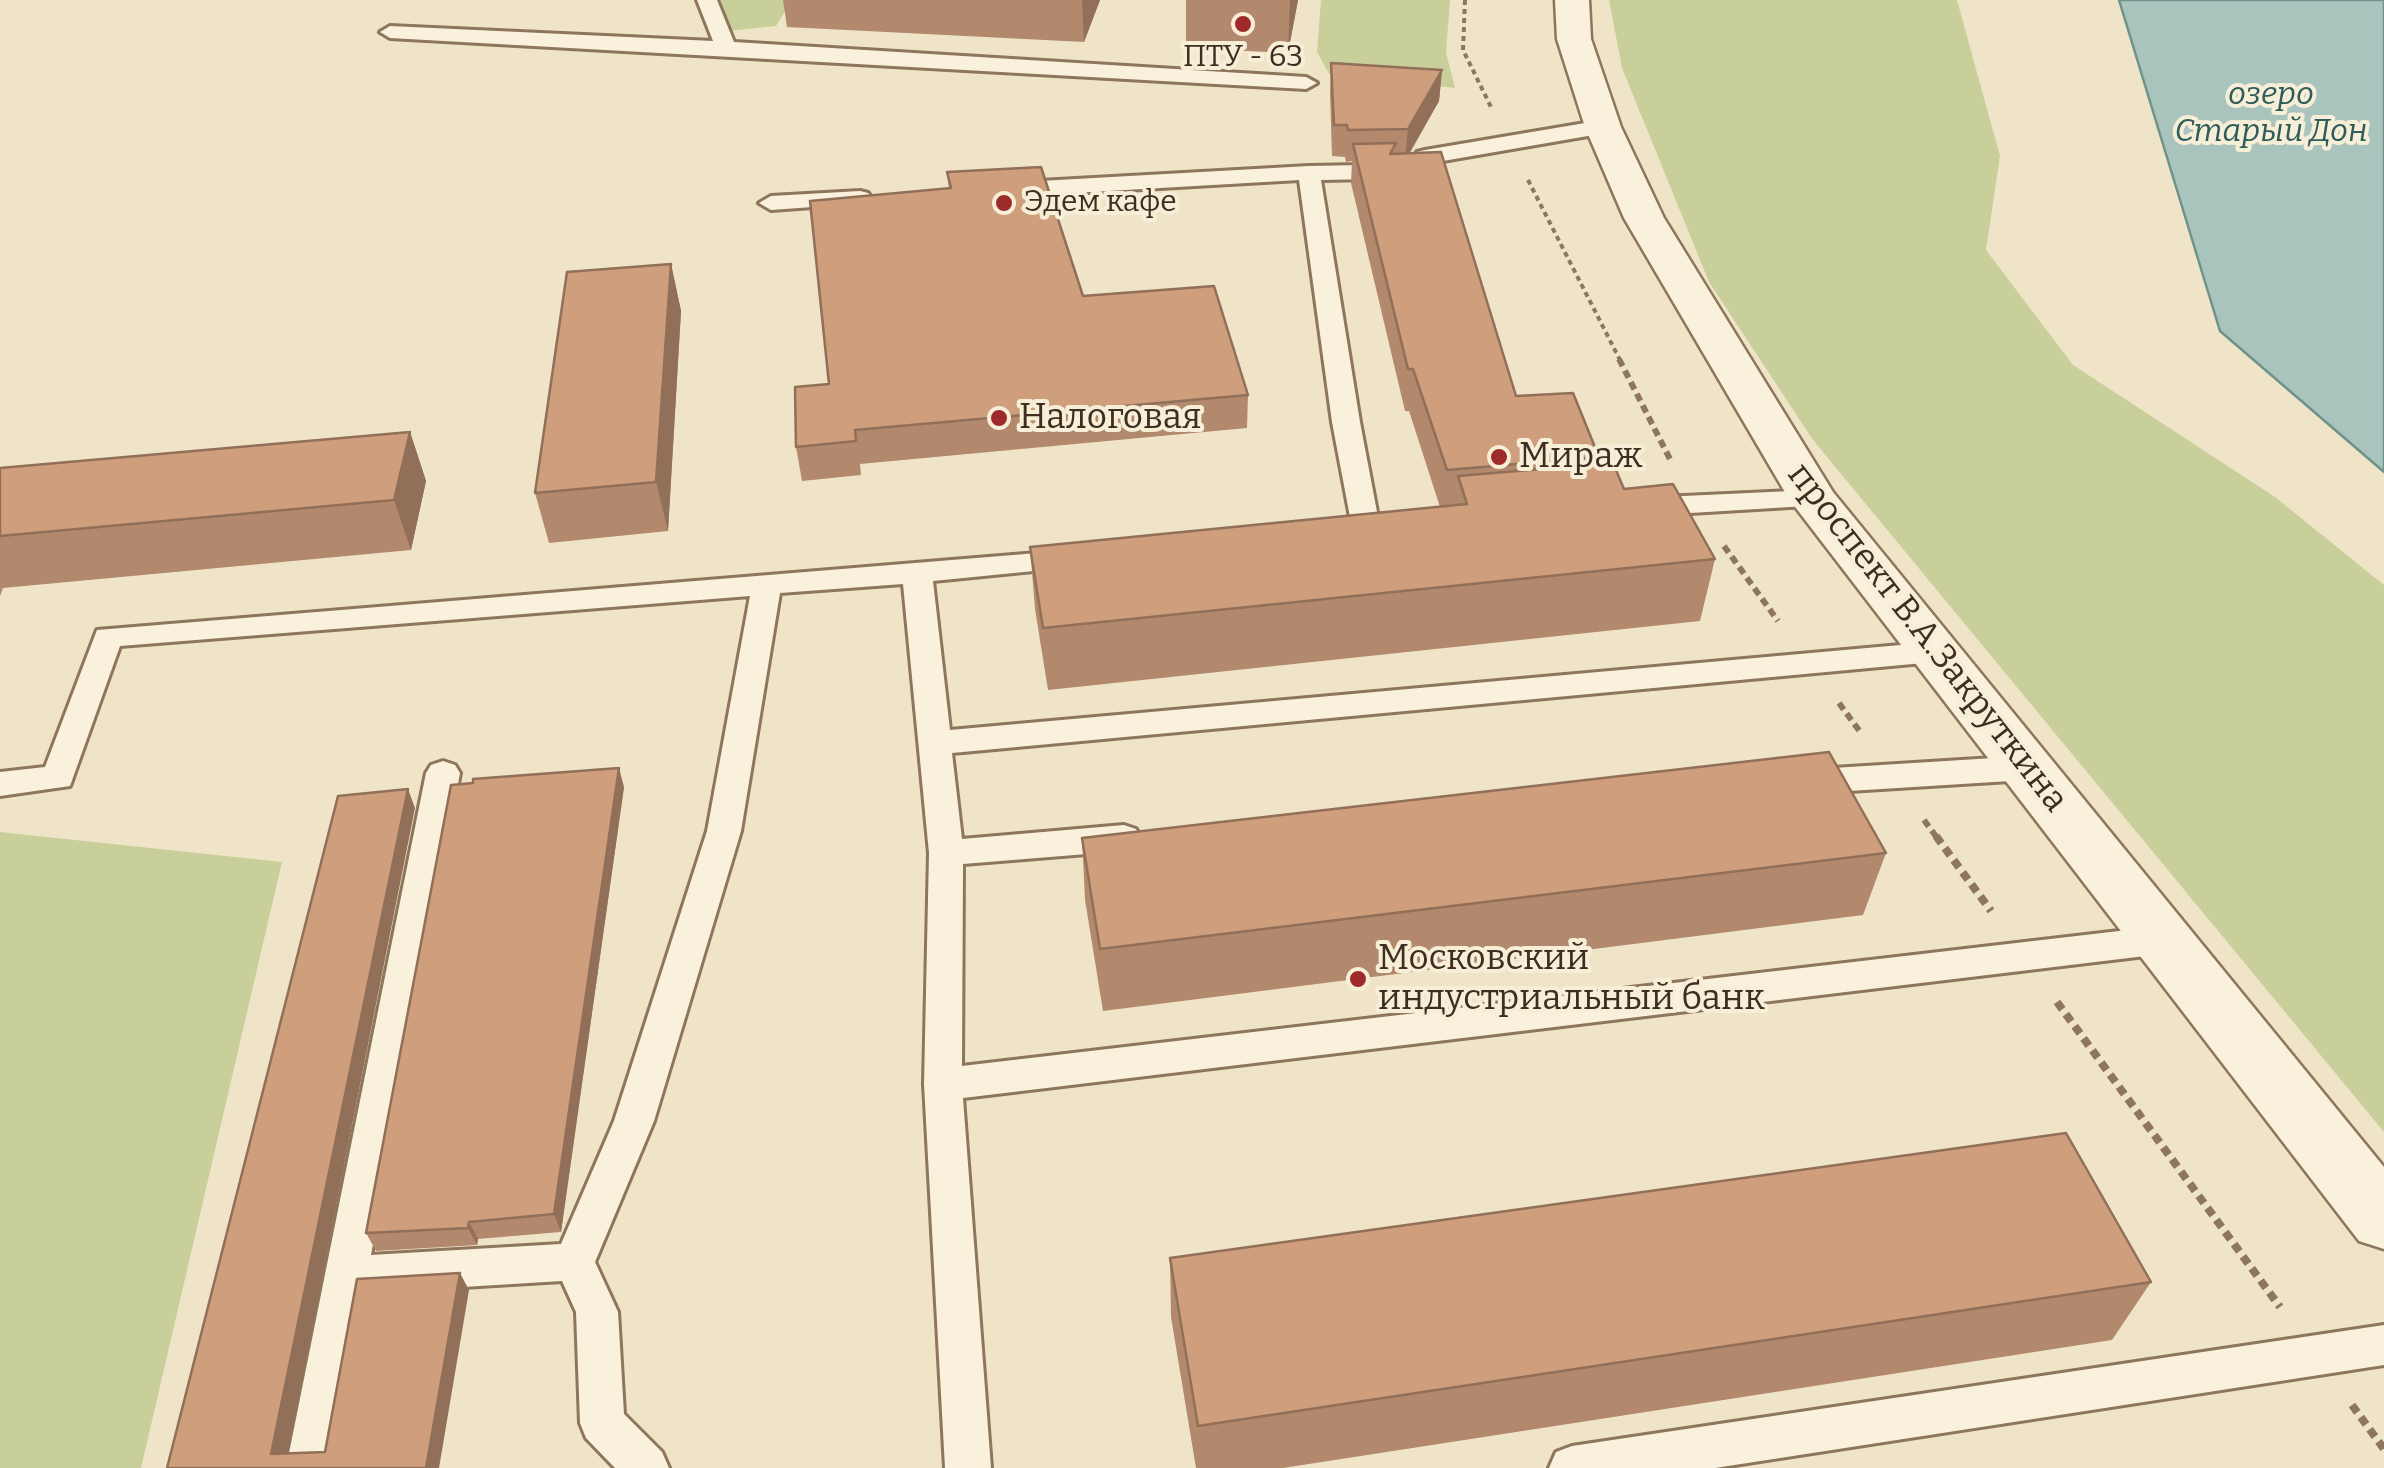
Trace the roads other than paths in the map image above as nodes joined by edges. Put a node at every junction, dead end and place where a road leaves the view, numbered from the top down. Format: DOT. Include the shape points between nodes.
graph roads {
  1 [pos="707,0"];
  2 [pos="1572,0"];
  3 [pos="390,32"];
  4 [pos="726,48"];
  5 [pos="1306,83"];
  6 [pos="1603,127"];
  7 [pos="1308,173"];
  8 [pos="990,191"];
  9 [pos="890,197"];
  10 [pos="771,204"];
  11 [pos="1812,498"];
  12 [pos="1616,510"];
  13 [pos="1406,529"];
  14 [pos="1368,533"];
  15 [pos="1328,536"];
  16 [pos="1113,556"];
  17 [pos="917,573"];
  18 [pos="767,584"];
  19 [pos="1934,652"];
  20 [pos="935,743"];
  21 [pos="2026,768"];
  22 [pos="443,773"];
  23 [pos="0,784"];
  24 [pos="1777,784"];
  25 [pos="1164,835"];
  26 [pos="946,853"];
  27 [pos="2162,940"];
  28 [pos="943,1084"];
  29 [pos="2384,1219"];
  30 [pos="574,1262"];
  31 [pos="347,1275"];
  32 [pos="2384,1345"];
  33 [pos="309,1468"];
  34 [pos="646,1468"];
  35 [pos="968,1468"];
  36 [pos="1572,1468"];
  1 -- 4 [label="lane"];
  2 -- 6 [label="street, проспект В.А.Закруткина" via="1574,39"];
  3 -- 4 [label="lane"];
  4 -- 5 [label="lane"];
  6 -- 7 [label="lane" via="1424,157 1427,171"];
  6 -- 11 [label="street, проспект В.А.Закруткина" via="1644,218"];
  7 -- 8 [label="lane"];
  7 -- 14 [label="lane"];
  9 -- 10 [label="lane"];
  11 -- 12 [label="lane"];
  11 -- 19 [label="street, проспект В.А.Закруткина"];
  13 -- 14 [label="lane"];
  14 -- 15 [label="lane"];
  16 -- 17 [label="lane"];
  17 -- 18 [label="lane"];
  17 -- 20 [label="lane"];
  18 -- 23 [label="lane" via="108,637 58,778"];
  18 -- 30 [label="lane" via="724,831 634,1121"];
  19 -- 20 [label="lane"];
  19 -- 21 [label="street, проспект В.А.Закруткина"];
  20 -- 26 [label="lane"];
  21 -- 24 [label="lane"];
  21 -- 27 [label="street, проспект В.А.Закруткина"];
  22 -- 31 [label="lane"];
  25 -- 26 [label="lane"];
  26 -- 28 [label="lane"];
  27 -- 28 [label="lane"];
  27 -- 29 [label="street, проспект В.А.Закруткина"];
  28 -- 35 [label="lane"];
  30 -- 31 [label="lane"];
  30 -- 34 [label="lane" via="597,1312 602,1422"];
  31 -- 33 [label="lane"];
  32 -- 36 [label="lane"];
}
